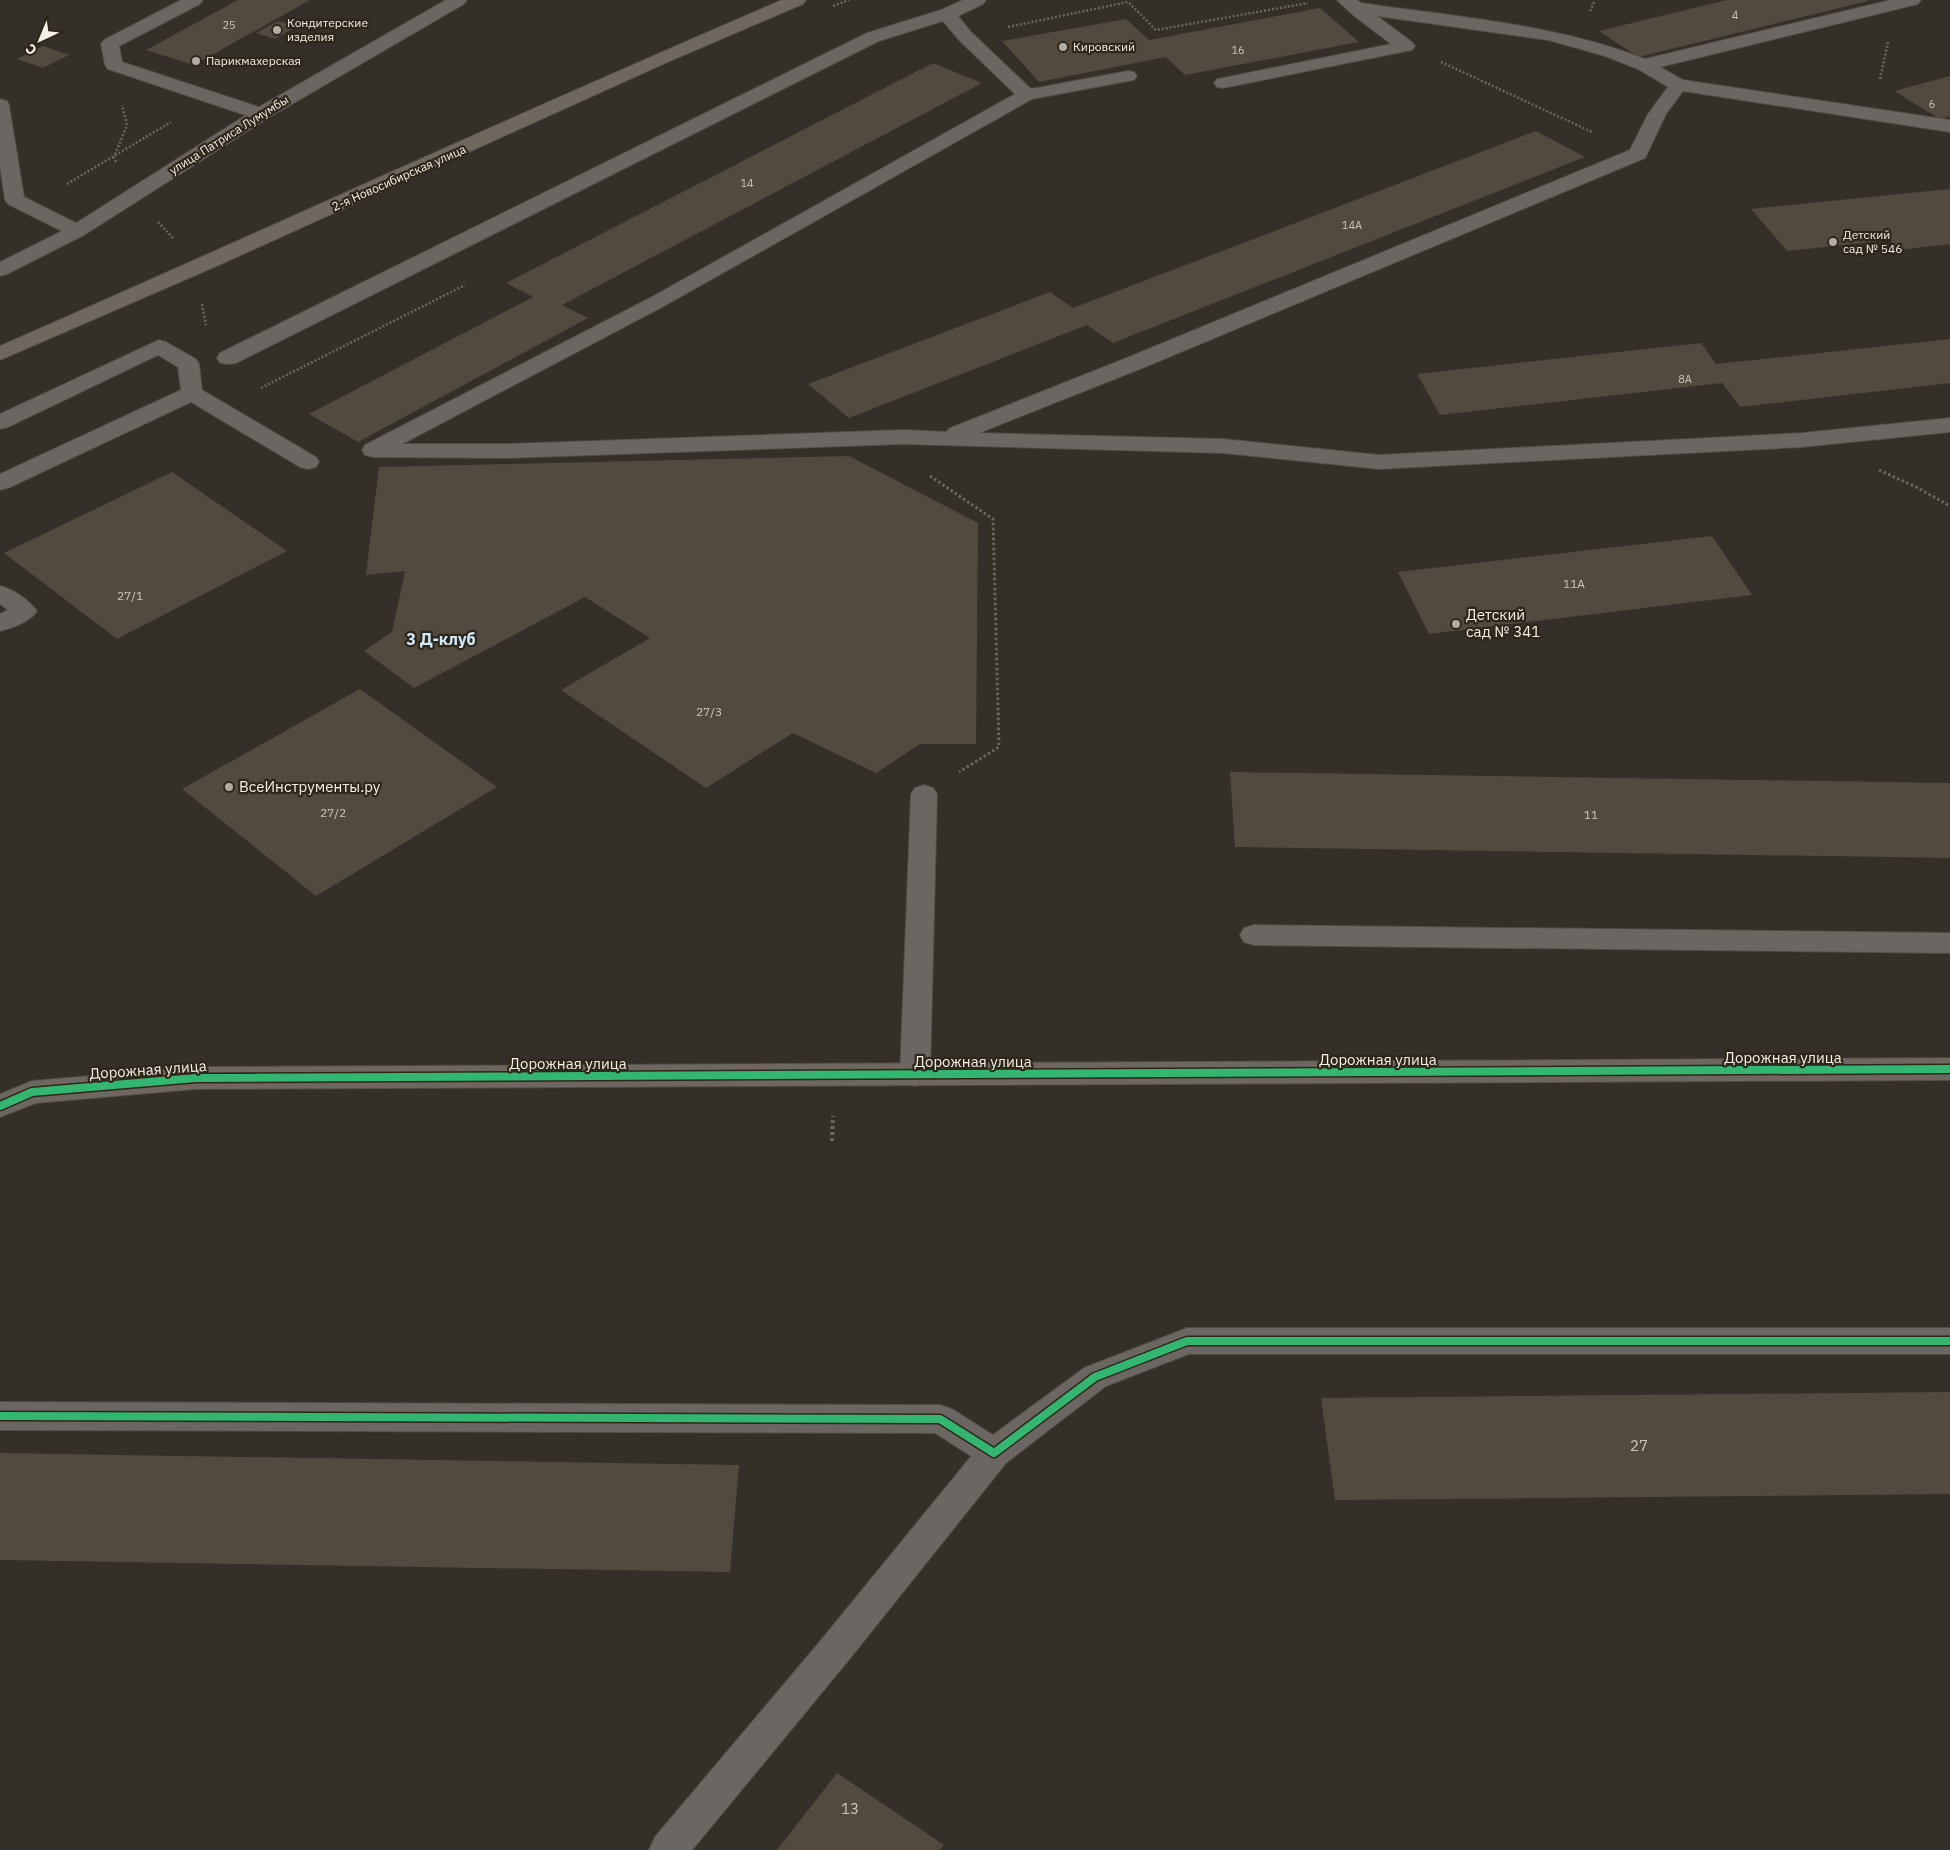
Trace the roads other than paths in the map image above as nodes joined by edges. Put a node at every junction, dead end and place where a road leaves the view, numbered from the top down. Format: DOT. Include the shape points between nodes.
graph roads {
  1 [pos="194,0"];
  2 [pos="458,0"];
  3 [pos="797,0"];
  4 [pos="977,0"];
  5 [pos="1393,0"];
  6 [pos="1904,2"];
  7 [pos="1351,4"];
  8 [pos="946,14"];
  9 [pos="1644,65"];
  10 [pos="1128,76"];
  11 [pos="1223,83"];
  12 [pos="1678,85"];
  13 [pos="1027,95"];
  14 [pos="0,105"];
  15 [pos="261,114"];
  16 [pos="1950,126"];
  17 [pos="7,202"];
  18 [pos="77,231"];
  19 [pos="0,270"];
  20 [pos="0,354"];
  21 [pos="228,358"];
  22 [pos="192,393"];
  23 [pos="0,422"];
  24 [pos="1950,425"];
  25 [pos="945,438"];
  26 [pos="308,462"];
  27 [pos="0,482"];
  28 [pos="0,593"];
  29 [pos="0,624"];
  30 [pos="924,794"];
  31 [pos="1254,935"];
  32 [pos="1950,943"];
  33 [pos="1950,1069"];
  34 [pos="914,1074"];
  35 [pos="0,1106"];
  36 [pos="1950,1341"];
  37 [pos="0,1416"];
  38 [pos="994,1454"];
  39 [pos="668,1850"];
  1 -- 15 [label="street" via="110,44 114,65"];
  2 -- 15 [label="street, улица Патриса Лумумбы"];
  3 -- 20 [label="main road, 2-я Новосибирская улица"];
  4 -- 8 [label="street"];
  5 -- 7 [label="street"];
  6 -- 9 [label="street"];
  7 -- 9 [label="street" via="1549,35"];
  7 -- 11 [label="street" via="1406,46"];
  8 -- 13 [label="street"];
  8 -- 21 [label="street" via="873,37"];
  9 -- 12 [label="street"];
  10 -- 13 [label="street"];
  12 -- 16 [label="street"];
  12 -- 25 [label="street" via="1657,114 1638,154"];
  13 -- 25 [label="street" via="657,302 373,450 507,452"];
  14 -- 17 [label="street"];
  15 -- 18 [label="street, улица Патриса Лумумбы"];
  17 -- 18 [label="street"];
  18 -- 19 [label="street, улица Патриса Лумумбы"];
  22 -- 23 [label="street" via="188,364 159,346"];
  22 -- 26 [label="street"];
  22 -- 27 [label="street"];
  24 -- 25 [label="street" via="1802,440 1379,462 1223,446"];
  28 -- 29 [label="street" via="25,612"];
  30 -- 34 [label="street"];
  31 -- 32 [label="street"];
  33 -- 34 [label="street, Дорожная улица"];
  34 -- 35 [label="street, Дорожная улица" via="196,1078 32,1092"];
  36 -- 38 [label="street" via="1187,1340 1095,1377"];
  37 -- 38 [label="street" via="940,1419"];
  38 -- 39 [label="street"];
}
